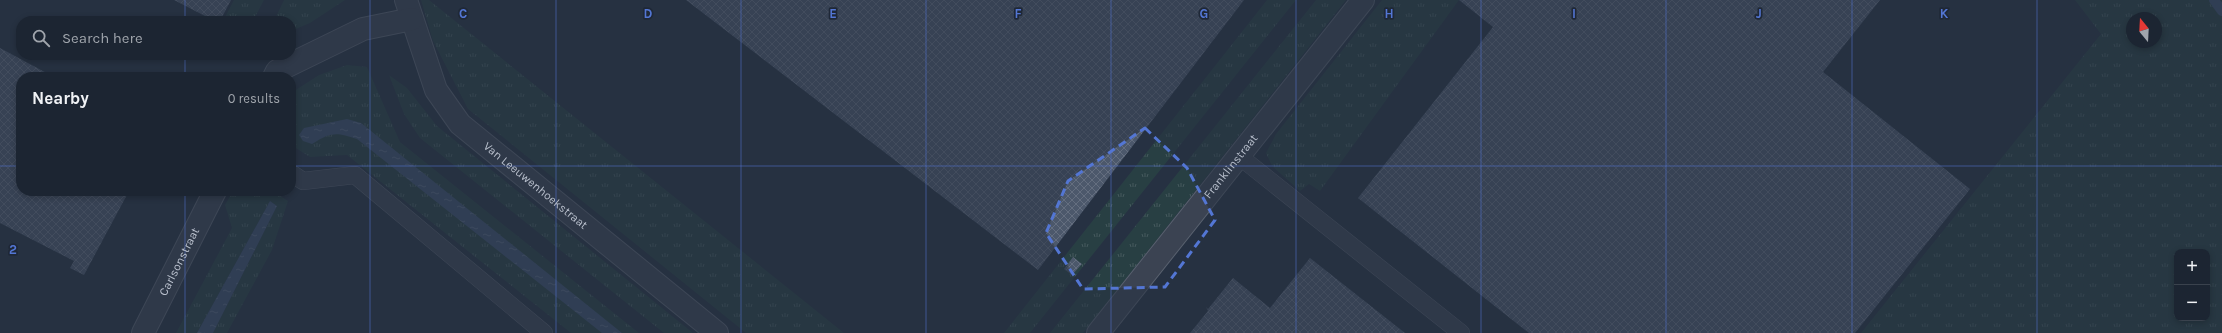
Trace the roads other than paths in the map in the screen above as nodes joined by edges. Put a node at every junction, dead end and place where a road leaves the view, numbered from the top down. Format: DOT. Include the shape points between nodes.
graph roads {
  1 [pos="1363,0"];
  2 [pos="409,9"];
  3 [pos="277,72"];
  4 [pos="1239,156"];
  5 [pos="296,176"];
  6 [pos="212,196"];
  7 [pos="143,333"];
  8 [pos="544,333"];
  9 [pos="717,333"];
  10 [pos="1098,333"];
  11 [pos="1461,333"];
  1 -- 4 [label="street, Franklinstraat"];
  2 -- 3 [label="street"];
  2 -- 9 [label="street, Van Leeuwenhoekstraat" via="436,90 460,124"];
  4 -- 10 [label="street, Franklinstraat"];
  4 -- 11 [label="lane"];
  5 -- 8 [label="lane" via="303,181 355,175"];
  6 -- 7 [label="street, Carlsonstraat"];
}
